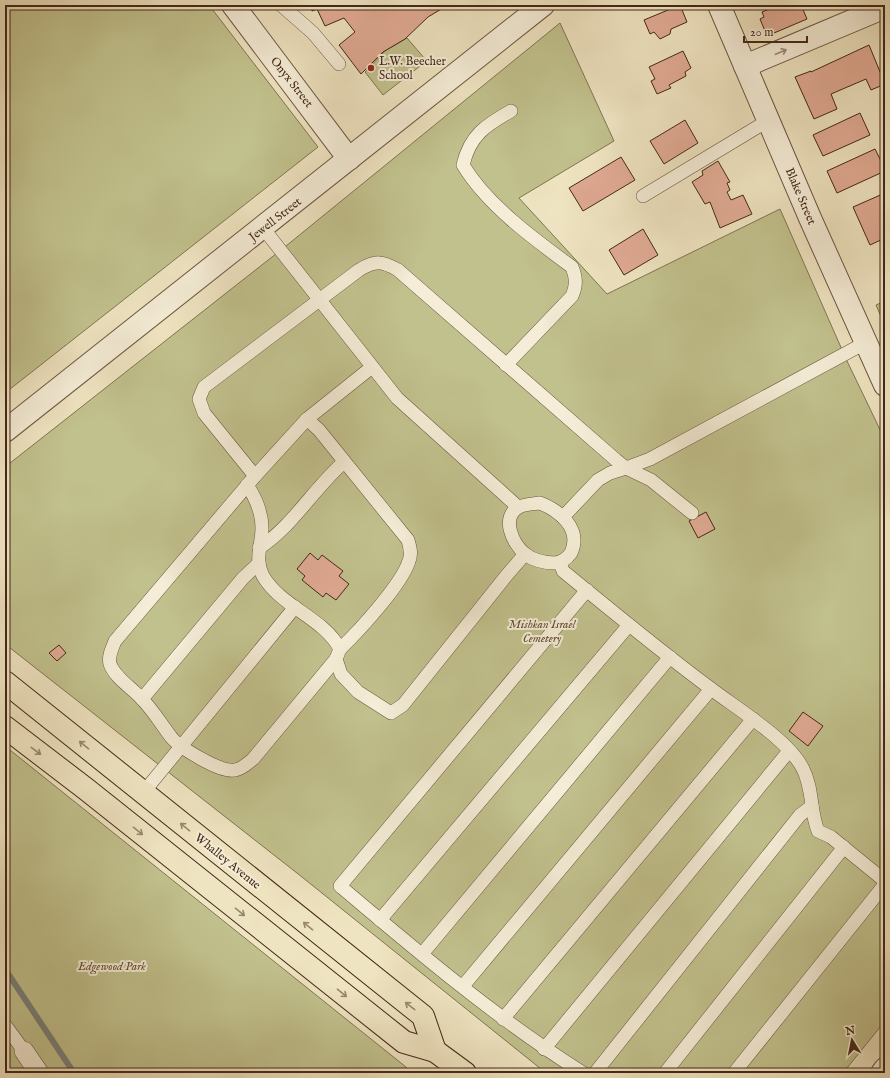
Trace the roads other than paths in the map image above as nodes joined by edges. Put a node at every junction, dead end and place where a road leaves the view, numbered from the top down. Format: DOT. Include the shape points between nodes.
graph roads {
  1 [pos="233,5"];
  2 [pos="281,5"];
  3 [pos="543,5"];
  4 [pos="719,5"];
  5 [pos="885,7"];
  6 [pos="339,64"];
  7 [pos="745,66"];
  8 [pos="511,111"];
  9 [pos="768,120"];
  10 [pos="349,160"];
  11 [pos="643,196"];
  12 [pos="263,228"];
  13 [pos="319,301"];
  14 [pos="866,343"];
  15 [pos="506,365"];
  16 [pos="372,367"];
  17 [pos="885,385"];
  18 [pos="307,419"];
  19 [pos="5,431"];
  20 [pos="344,462"];
  21 [pos="626,468"];
  22 [pos="251,480"];
  23 [pos="518,507"];
  24 [pos="692,513"];
  25 [pos="563,517"];
  26 [pos="259,548"];
  27 [pos="525,554"];
  28 [pos="560,562"];
  29 [pos="258,564"];
  30 [pos="587,590"];
  31 [pos="295,607"];
  32 [pos="629,625"];
  33 [pos="338,654"];
  34 [pos="670,657"];
  35 [pos="5,682"];
  36 [pos="711,689"];
  37 [pos="142,699"];
  38 [pos="753,719"];
  39 [pos="5,727"];
  40 [pos="181,746"];
  41 [pos="789,751"];
  42 [pos="143,793"];
  43 [pos="812,806"];
  44 [pos="844,847"];
  45 [pos="885,881"];
  46 [pos="885,884"];
  47 [pos="380,920"];
  48 [pos="422,954"];
  49 [pos="463,986"];
  50 [pos="503,1019"];
  51 [pos="5,1025"];
  52 [pos="544,1049"];
  53 [pos="24,1051"];
  54 [pos="435,1051"];
  55 [pos="885,1069"];
  56 [pos="459,1071"];
  57 [pos="39,1073"];
  58 [pos="583,1073"];
  59 [pos="595,1073"];
  60 [pos="665,1073"];
  61 [pos="734,1073"];
  62 [pos="882,1073"];
  1 -- 10 [label="street, Onyx Street"];
  2 -- 6 [label="lane" via="313,33"];
  3 -- 10 [label="street, Jewell Street"];
  4 -- 7 [label="street, Blake Street"];
  7 -- 5 [label="street, one-way"];
  7 -- 9 [label="street, Blake Street"];
  8 -- 15 [label="lane" via="487,124 467,148 463,165 489,199 572,267 576,288 572,296"];
  9 -- 11 [label="lane"];
  9 -- 14 [label="street, Blake Street"];
  10 -- 12 [label="street, Jewell Street"];
  12 -- 13 [label="lane"];
  12 -- 19 [label="street, Jewell Street"];
  13 -- 15 [label="lane" via="359,270 369,264 383,262 398,270"];
  13 -- 16 [label="lane"];
  13 -- 22 [label="lane" via="204,387 199,399 204,413"];
  14 -- 17 [label="street, Blake Street"];
  14 -- 21 [label="lane" via="650,459"];
  15 -- 21 [label="lane"];
  16 -- 18 [label="lane"];
  16 -- 23 [label="lane" via="397,398"];
  18 -- 20 [label="lane"];
  18 -- 22 [label="lane"];
  20 -- 26 [label="lane" via="325,478 273,539"];
  20 -- 33 [label="lane" via="408,540 411,553 401,577"];
  21 -- 24 [label="lane" via="650,480"];
  21 -- 25 [label="lane" via="610,472 598,480"];
  22 -- 26 [label="lane" via="262,527"];
  22 -- 37 [label="lane" via="115,641 109,654 110,664 118,676"];
  23 -- 25 [label="lane" via="540,503"];
  23 -- 27 [label="lane" via="509,521 510,528 515,543"];
  25 -- 28 [label="lane" via="575,539 569,555"];
  26 -- 29 [label="lane"];
  27 -- 28 [label="lane" via="548,563"];
  27 -- 33 [label="lane" via="403,705 391,713 358,692 341,674"];
  28 -- 30 [label="lane" via="563,571"];
  29 -- 31 [label="lane" via="264,577 276,591"];
  29 -- 37 [label="lane" via="243,578"];
  30 -- 32 [label="lane"];
  30 -- 47 [label="lane" via="340,886"];
  31 -- 33 [label="lane" via="335,638"];
  31 -- 40 [label="lane"];
  32 -- 34 [label="lane"];
  32 -- 47 [label="lane"];
  33 -- 40 [label="lane" via="245,766 235,771 224,769"];
  34 -- 36 [label="lane"];
  34 -- 48 [label="lane"];
  42 -- 35 [label="main road, Whalley Avenue, one-way"];
  36 -- 38 [label="lane"];
  36 -- 49 [label="lane"];
  37 -- 40 [label="lane" via="171,738"];
  38 -- 41 [label="lane"];
  38 -- 50 [label="lane"];
  39 -- 54 [label="main road, one-way" via="404,1042"];
  40 -- 42 [label="lane"];
  41 -- 43 [label="lane" via="803,769"];
  41 -- 52 [label="lane"];
  54 -- 42 [label="main road, Whalley Avenue, one-way" via="423,1016"];
  43 -- 44 [label="lane" via="813,819 818,831"];
  43 -- 59 [label="lane" via="800,815"];
  44 -- 45 [label="lane"];
  44 -- 60 [label="lane"];
  46 -- 61 [label="lane"];
  47 -- 48 [label="lane"];
  48 -- 49 [label="lane"];
  49 -- 50 [label="lane"];
  50 -- 52 [label="lane"];
  51 -- 53 [label="lane"];
  52 -- 58 [label="lane"];
  53 -- 57 [label="street"];
  54 -- 56 [label="main road"];
  55 -- 62 [label="street"];
}
